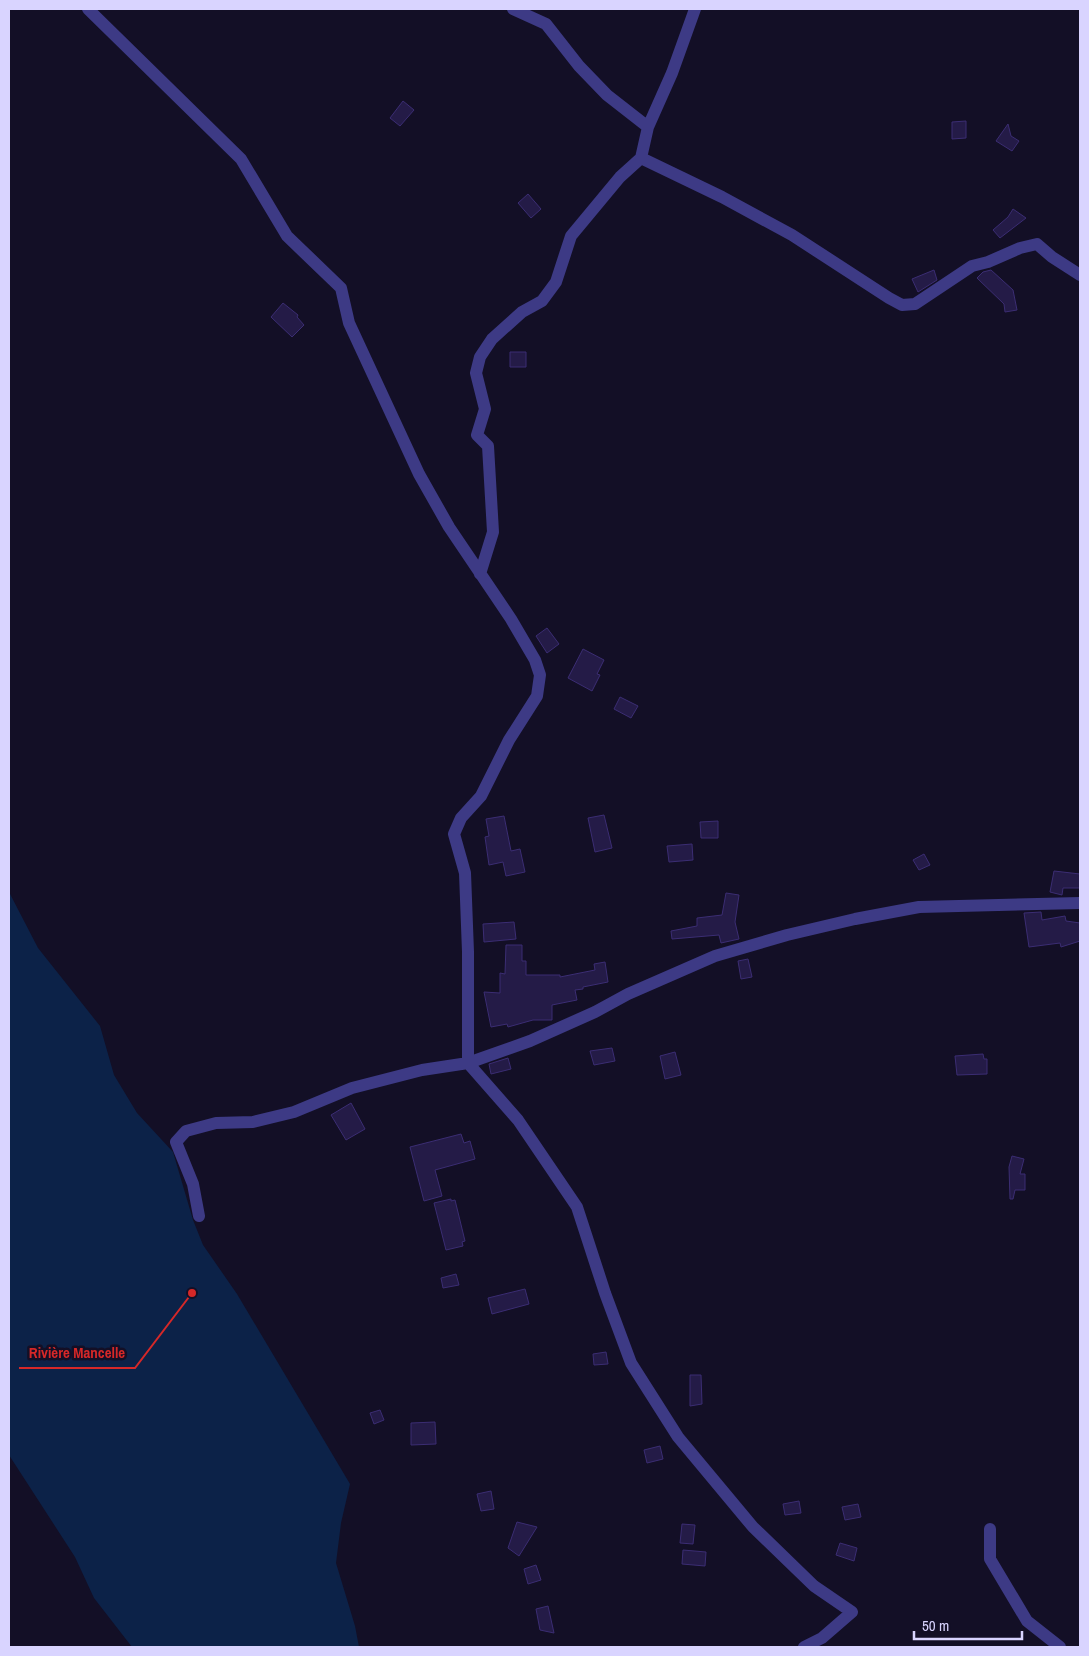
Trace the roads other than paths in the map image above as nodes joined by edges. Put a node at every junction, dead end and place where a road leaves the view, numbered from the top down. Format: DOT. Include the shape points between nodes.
graph roads {
  1 [pos="88,9"];
  2 [pos="513,9"];
  3 [pos="695,9"];
  4 [pos="648,127"];
  5 [pos="641,158"];
  6 [pos="1080,275"];
  7 [pos="480,574"];
  8 [pos="1080,903"];
  9 [pos="468,1063"];
  10 [pos="199,1216"];
  11 [pos="990,1529"];
  12 [pos="804,1647"];
  13 [pos="1060,1647"];
  1 -- 7 [label="street" via="241,159 287,236 341,288 349,323 419,474"];
  2 -- 4 [label="street" via="546,24 578,66"];
  3 -- 4 [label="street"];
  4 -- 5 [label="street"];
  5 -- 6 [label="street" via="792,235 902,305 915,304 972,266 1037,244"];
  5 -- 7 [label="street" via="620,177 571,236 556,282 542,301 522,312 492,339 480,357 476,373 485,409 477,435 488,446 493,532"];
  7 -- 9 [label="street" via="512,619 540,675 537,696 509,740 482,796 461,818 454,834 465,873"];
  8 -- 9 [label="street" via="919,907 787,935 715,956 530,1041"];
  9 -- 10 [label="street" via="422,1070 352,1088 286,1114 253,1122 216,1122 186,1131 176,1142 192,1184"];
  9 -- 12 [label="street" via="518,1120 577,1207 631,1363 678,1437 753,1527 814,1586 852,1612 822,1638"];
  11 -- 13 [label="street" via="990,1559 1017,1605 1027,1621"];
}
